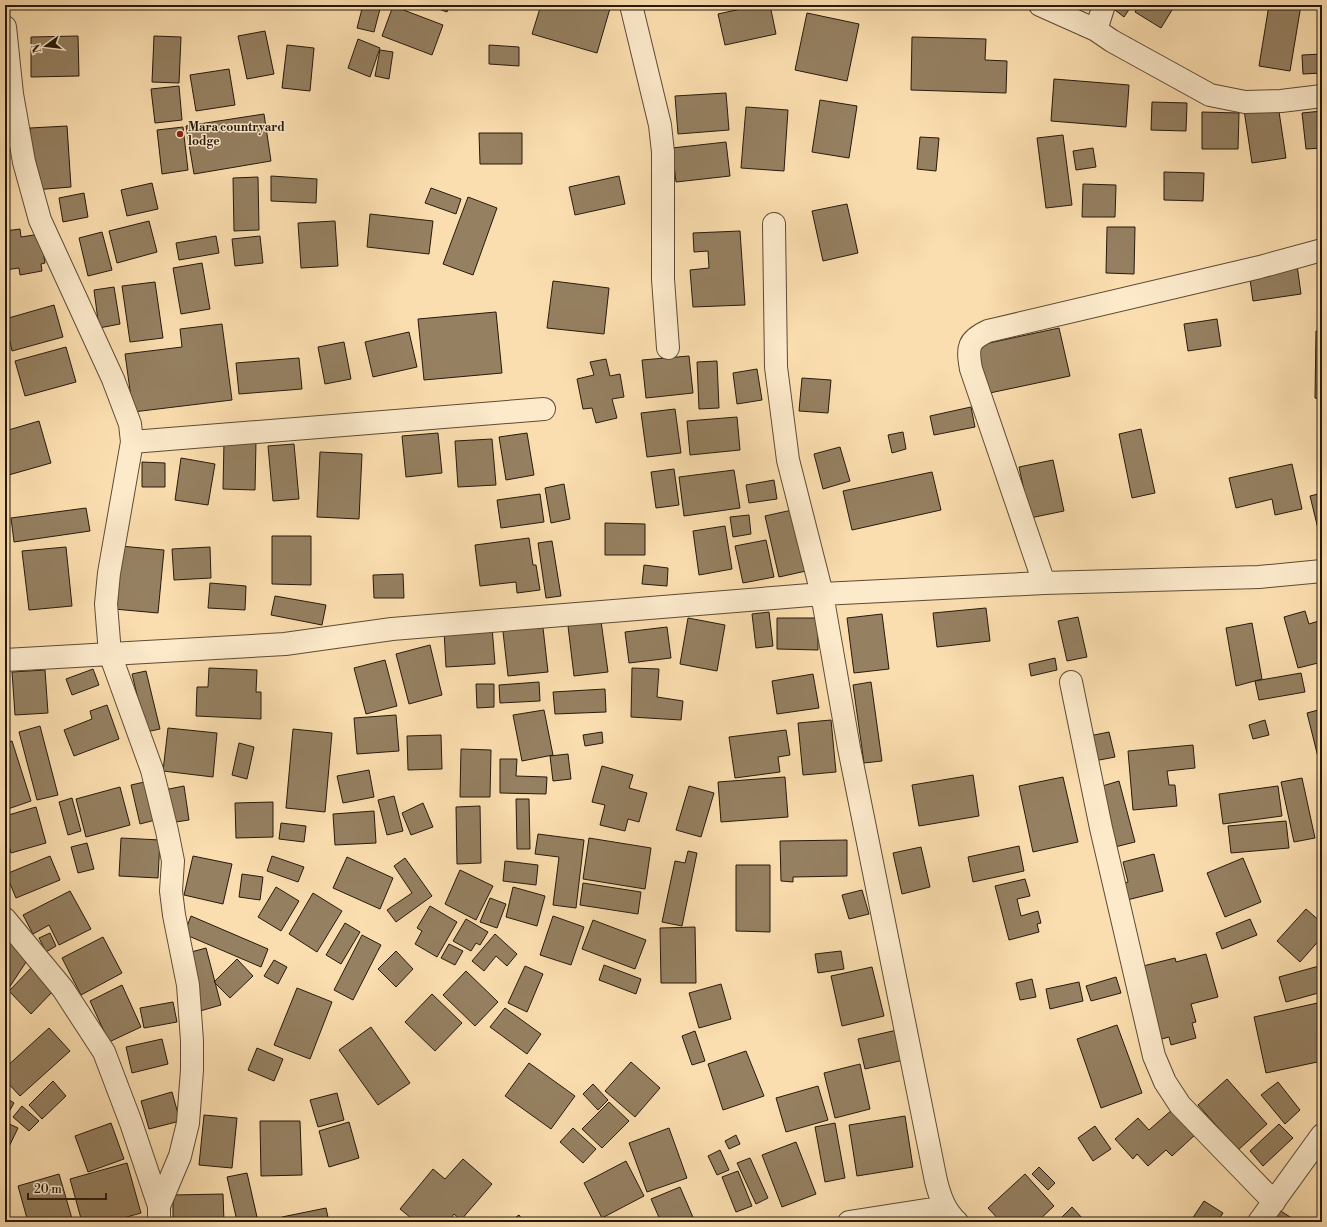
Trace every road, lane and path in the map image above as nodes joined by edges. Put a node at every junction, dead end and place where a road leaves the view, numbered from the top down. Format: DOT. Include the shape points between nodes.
graph roads {
  1 [pos="631,5"];
  2 [pos="1040,5"];
  3 [pos="1104,5"];
  4 [pos="5,27"];
  5 [pos="1096,30"];
  6 [pos="1322,96"];
  7 [pos="774,224"];
  8 [pos="1322,250"];
  9 [pos="668,348"];
  10 [pos="544,409"];
  11 [pos="132,442"];
  12 [pos="1322,571"];
  13 [pos="1044,583"];
  14 [pos="822,594"];
  15 [pos="110,654"];
  16 [pos="5,660"];
  17 [pos="1071,682"];
  18 [pos="5,919"];
  19 [pos="1322,1135"];
  20 [pos="1274,1202"];
  21 [pos="159,1214"];
  22 [pos="951,1215"];
  23 [pos="849,1222"];
  24 [pos="1259,1222"];
  1 -- 9 [label="street" via="660,125 663,279"];
  2 -- 5 [label="street"];
  3 -- 5 [label="street"];
  4 -- 11 [label="street" via="22,155 40,220 113,379 130,424"];
  5 -- 6 [label="street" via="1210,95 1245,102"];
  7 -- 14 [label="street" via="776,367 788,460"];
  8 -- 13 [label="street" via="1015,324 976,337 970,348 971,368"];
  10 -- 11 [label="street"];
  11 -- 15 [label="street" via="109,573 106,604"];
  12 -- 13 [label="street" via="1259,577"];
  13 -- 14 [label="street"];
  14 -- 15 [label="street" via="392,629 285,644"];
  14 -- 22 [label="street" via="855,779 936,1181 940,1197"];
  15 -- 16 [label="street"];
  15 -- 21 [label="street" via="152,770 167,831 173,861 171,891 174,915 188,985 192,1070 188,1122 180,1156"];
  17 -- 20 [label="street" via="1154,1056 1165,1082 1180,1105"];
  18 -- 21 [label="street" via="63,989 104,1052 129,1117"];
  19 -- 20 [label="street"];
  20 -- 24 [label="street"];
  22 -- 23 [label="street"];
}
